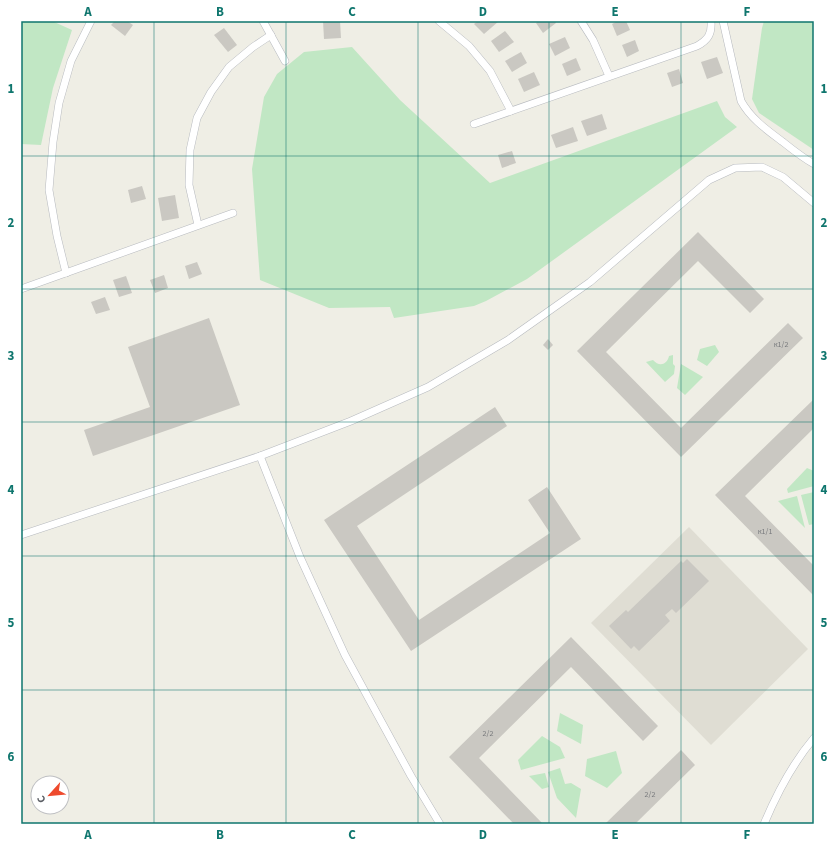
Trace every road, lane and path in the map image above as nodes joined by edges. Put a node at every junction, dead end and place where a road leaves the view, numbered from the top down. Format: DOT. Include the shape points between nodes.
graph roads {
  1 [pos="90,21"];
  2 [pos="263,21"];
  3 [pos="439,21"];
  4 [pos="581,21"];
  5 [pos="712,21"];
  6 [pos="723,21"];
  7 [pos="271,35"];
  8 [pos="285,61"];
  9 [pos="609,76"];
  10 [pos="511,111"];
  11 [pos="474,124"];
  12 [pos="814,164"];
  13 [pos="814,203"];
  14 [pos="233,213"];
  15 [pos="198,225"];
  16 [pos="66,273"];
  17 [pos="21,289"];
  18 [pos="260,456"];
  19 [pos="21,536"];
  20 [pos="814,738"];
  21 [pos="440,824"];
  22 [pos="764,824"];
  1 -- 16 [label="street" via="71,61 59,103 53,142 49,190"];
  2 -- 7 [label="street"];
  3 -- 10 [label="street" via="469,46 490,71"];
  4 -- 9 [label="street" via="593,40"];
  5 -- 9 [label="street" via="709,37 697,46"];
  6 -- 12 [label="street" via="740,101 762,126"];
  7 -- 8 [label="street"];
  7 -- 15 [label="street" via="230,67 210,92 196,118 190,150 189,185"];
  9 -- 10 [label="street"];
  10 -- 11 [label="street"];
  13 -- 18 [label="street" via="783,177 762,167 735,168 728,171 709,180 590,282 508,340 428,387 351,421"];
  14 -- 15 [label="street"];
  15 -- 16 [label="street"];
  16 -- 17 [label="street"];
  18 -- 19 [label="street"];
  18 -- 21 [label="street" via="300,557 345,655"];
  20 -- 22 [label="street" via="787,776"];
}
